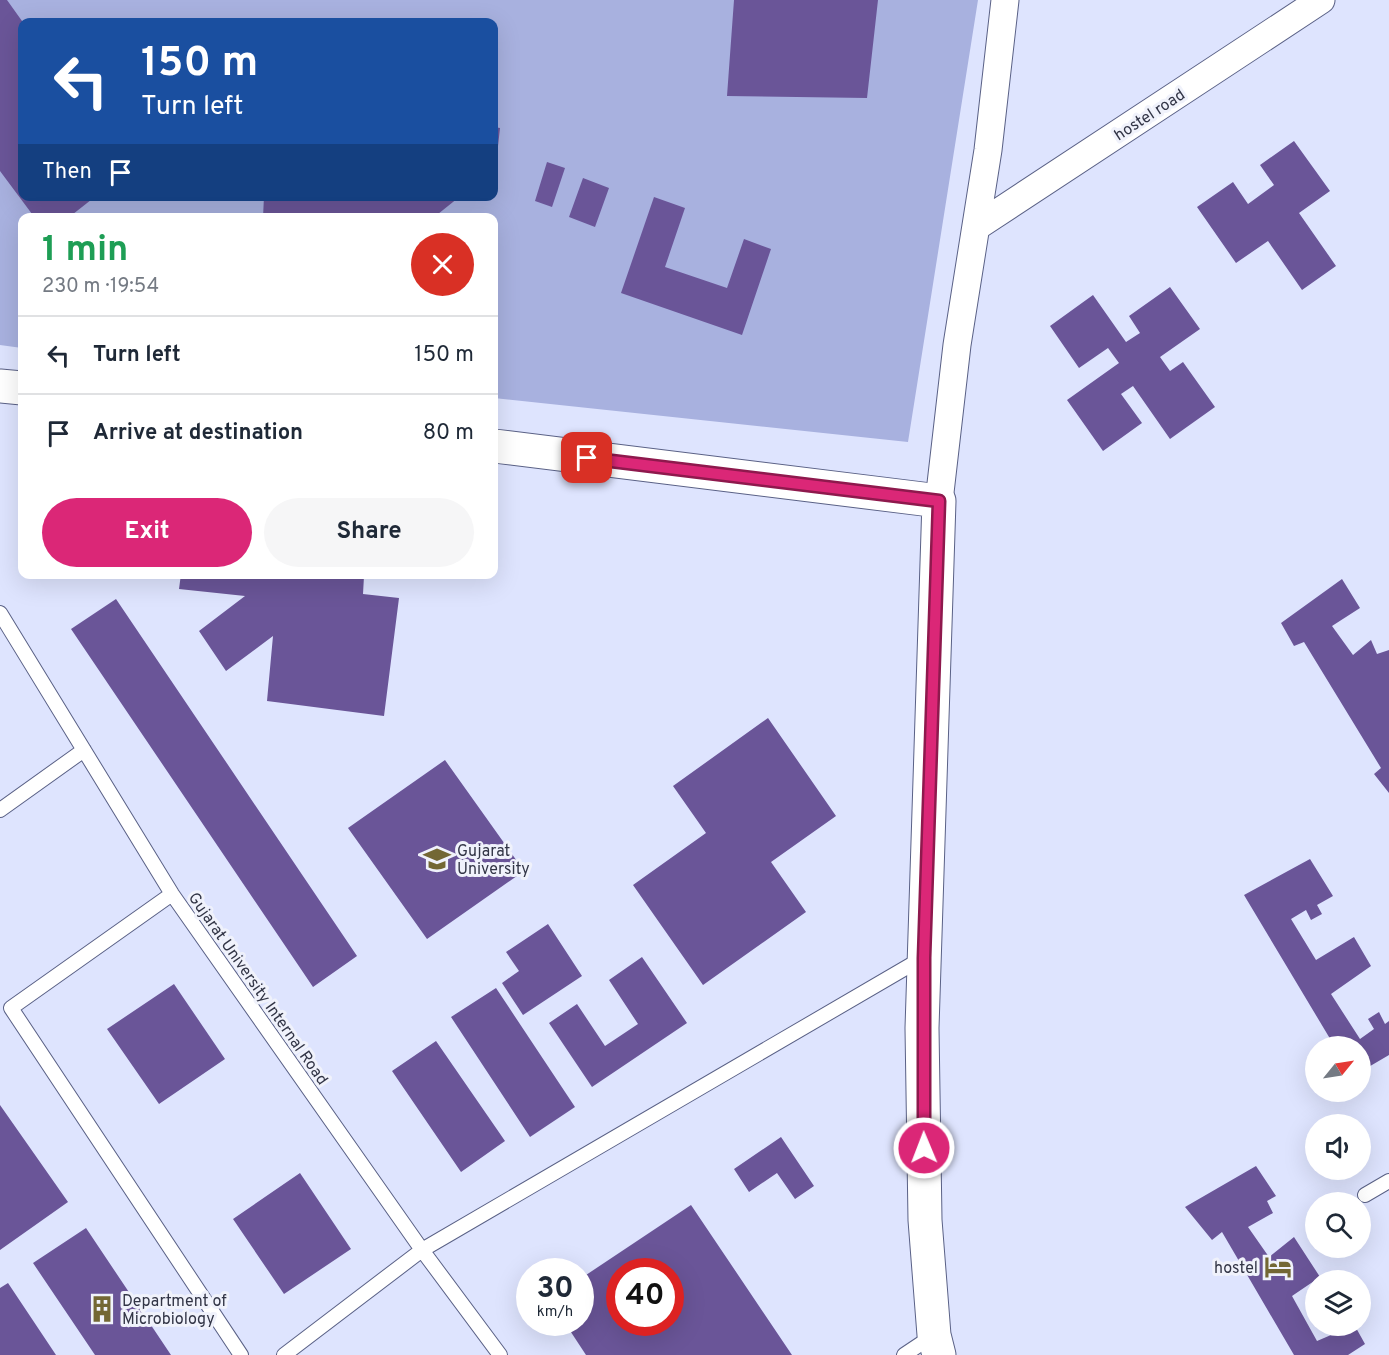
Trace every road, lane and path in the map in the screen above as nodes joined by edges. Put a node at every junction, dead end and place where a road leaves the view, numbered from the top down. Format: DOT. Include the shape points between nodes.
graph roads {
  1 [pos="1005,0"];
  2 [pos="1321,0"];
  3 [pos="976,227"];
  4 [pos="0,386"];
  5 [pos="18,388"];
  6 [pos="498,446"];
  7 [pos="939,501"];
  8 [pos="0,613"];
  9 [pos="84,750"];
  10 [pos="0,810"];
  11 [pos="172,894"];
  12 [pos="924,958"];
  13 [pos="1389,1180"];
  14 [pos="1368,1192"];
  15 [pos="422,1250"];
  16 [pos="936,1345"];
  17 [pos="241,1355"];
  18 [pos="284,1355"];
  19 [pos="500,1355"];
  20 [pos="904,1355"];
  1 -- 3 [label="street"];
  2 -- 3 [label="street, hostel road"];
  3 -- 7 [label="street" via="957,345"];
  4 -- 5 [label="street"];
  6 -- 7 [label="street"];
  7 -- 12 [label="street"];
  8 -- 9 [label="lane"];
  9 -- 10 [label="lane"];
  9 -- 11 [label="lane"];
  11 -- 15 [label="lane, Gujarat University Internal Road"];
  11 -- 17 [label="lane, Gujarat University Internal Road" via="11,1008"];
  12 -- 15 [label="lane"];
  12 -- 16 [label="street" via="925,1220"];
  13 -- 14 [label="lane"];
  15 -- 18 [label="lane"];
  15 -- 19 [label="lane, Gujarat University Internal Road"];
  16 -- 20 [label="lane"];
}
